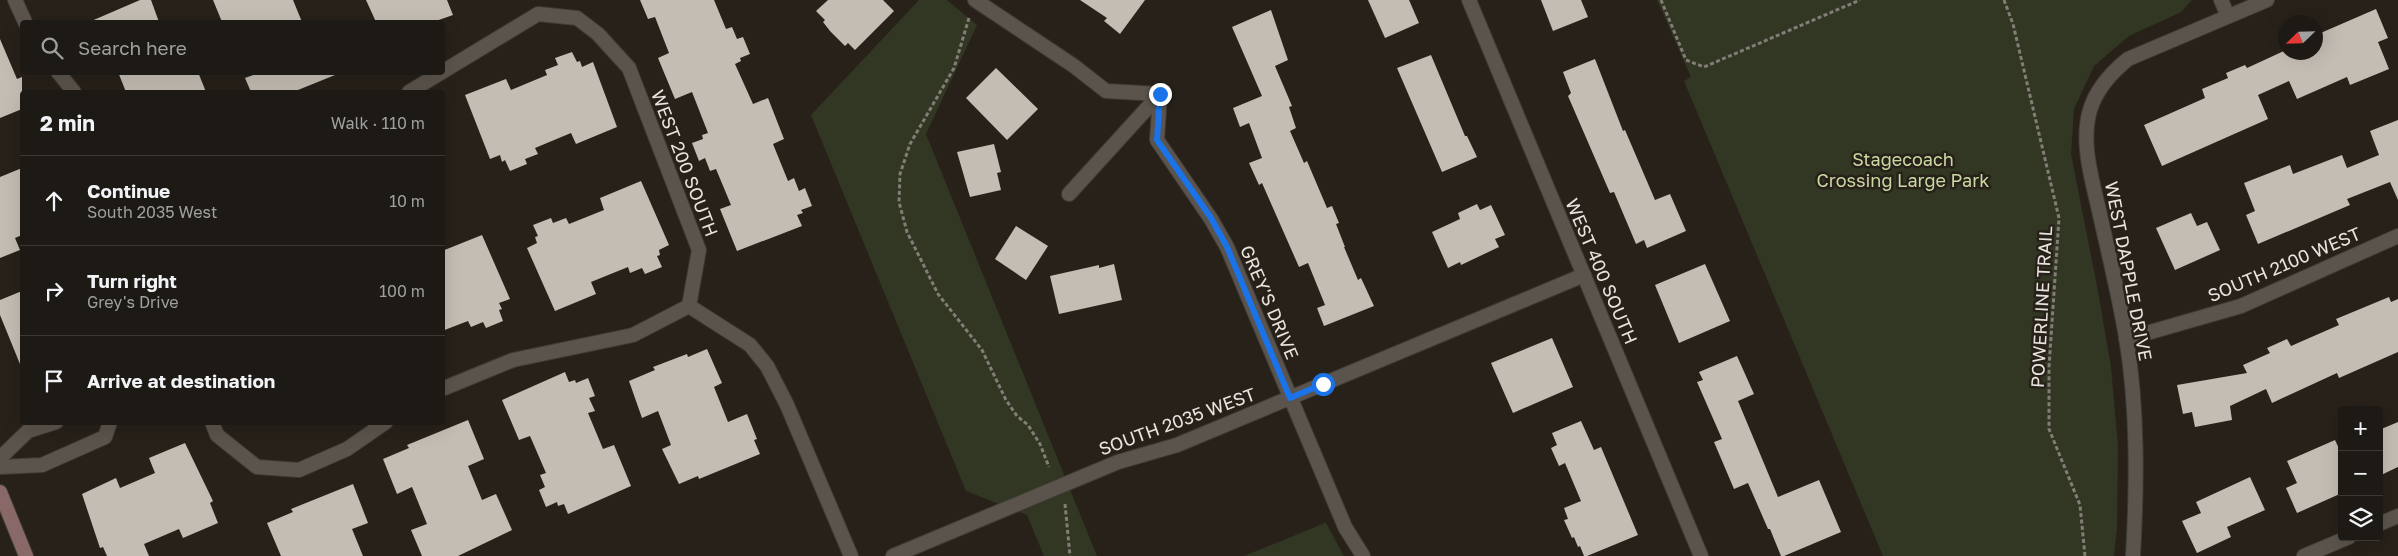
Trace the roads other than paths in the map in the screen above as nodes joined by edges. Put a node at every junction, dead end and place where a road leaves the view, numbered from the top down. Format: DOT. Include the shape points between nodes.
graph roads {
  1 [pos="15,0"];
  2 [pos="975,0"];
  3 [pos="1469,0"];
  4 [pos="2221,0"];
  5 [pos="2268,0"];
  6 [pos="2228,16"];
  7 [pos="24,20"];
  8 [pos="445,70"];
  9 [pos="60,75"];
  10 [pos="437,75"];
  11 [pos="72,90"];
  12 [pos="412,90"];
  13 [pos="1160,94"];
  14 [pos="1069,194"];
  15 [pos="2398,236"];
  16 [pos="1584,276"];
  17 [pos="688,306"];
  18 [pos="2126,338"];
  19 [pos="445,388"];
  20 [pos="1290,398"];
  21 [pos="47,425"];
  22 [pos="109,425"];
  23 [pos="213,425"];
  24 [pos="382,425"];
  25 [pos="0,458"];
  26 [pos="0,467"];
  27 [pos="0,492"];
  28 [pos="2398,516"];
  29 [pos="2383,522"];
  30 [pos="2340,541"];
  31 [pos="26,556"];
  32 [pos="851,556"];
  33 [pos="894,556"];
  34 [pos="1363,556"];
  35 [pos="1700,556"];
  36 [pos="2133,556"];
  37 [pos="2304,556"];
  1 -- 7 [label="street"];
  2 -- 13 [label="street" via="1106,91"];
  3 -- 16 [label="street, WEST 400 SOUTH"];
  4 -- 6 [label="street"];
  5 -- 6 [label="street, WEST DAPPLE DRIVE"];
  6 -- 18 [label="street, WEST DAPPLE DRIVE" via="2128,59 2112,72 2090,110 2088,152"];
  8 -- 17 [label="street, WEST 200 SOUTH" via="538,14 577,18 598,34 629,68 699,250"];
  9 -- 11 [label="street"];
  10 -- 12 [label="street"];
  13 -- 14 [label="street"];
  13 -- 20 [label="street, GREY'S DRIVE" via="1157,140 1227,247"];
  15 -- 18 [label="street, SOUTH 2100 WEST" via="2241,306"];
  16 -- 20 [label="street, SOUTH 2035 WEST"];
  16 -- 35 [label="street, WEST 400 SOUTH"];
  17 -- 19 [label="street" via="633,336 512,360"];
  17 -- 32 [label="street" via="750,345 766,366 787,404"];
  18 -- 36 [label="street, WEST DAPPLE DRIVE" via="2137,487"];
  20 -- 33 [label="street, SOUTH 2035 WEST" via="1177,445 1109,466"];
  20 -- 34 [label="street, GREY'S DRIVE" via="1345,527"];
  21 -- 25 [label="street" via="28,431"];
  22 -- 26 [label="street" via="105,437 42,465"];
  23 -- 24 [label="street" via="217,435 257,467 299,470 347,449"];
  27 -- 31 [label="main road"];
  28 -- 29 [label="street"];
  30 -- 37 [label="street"];
}
